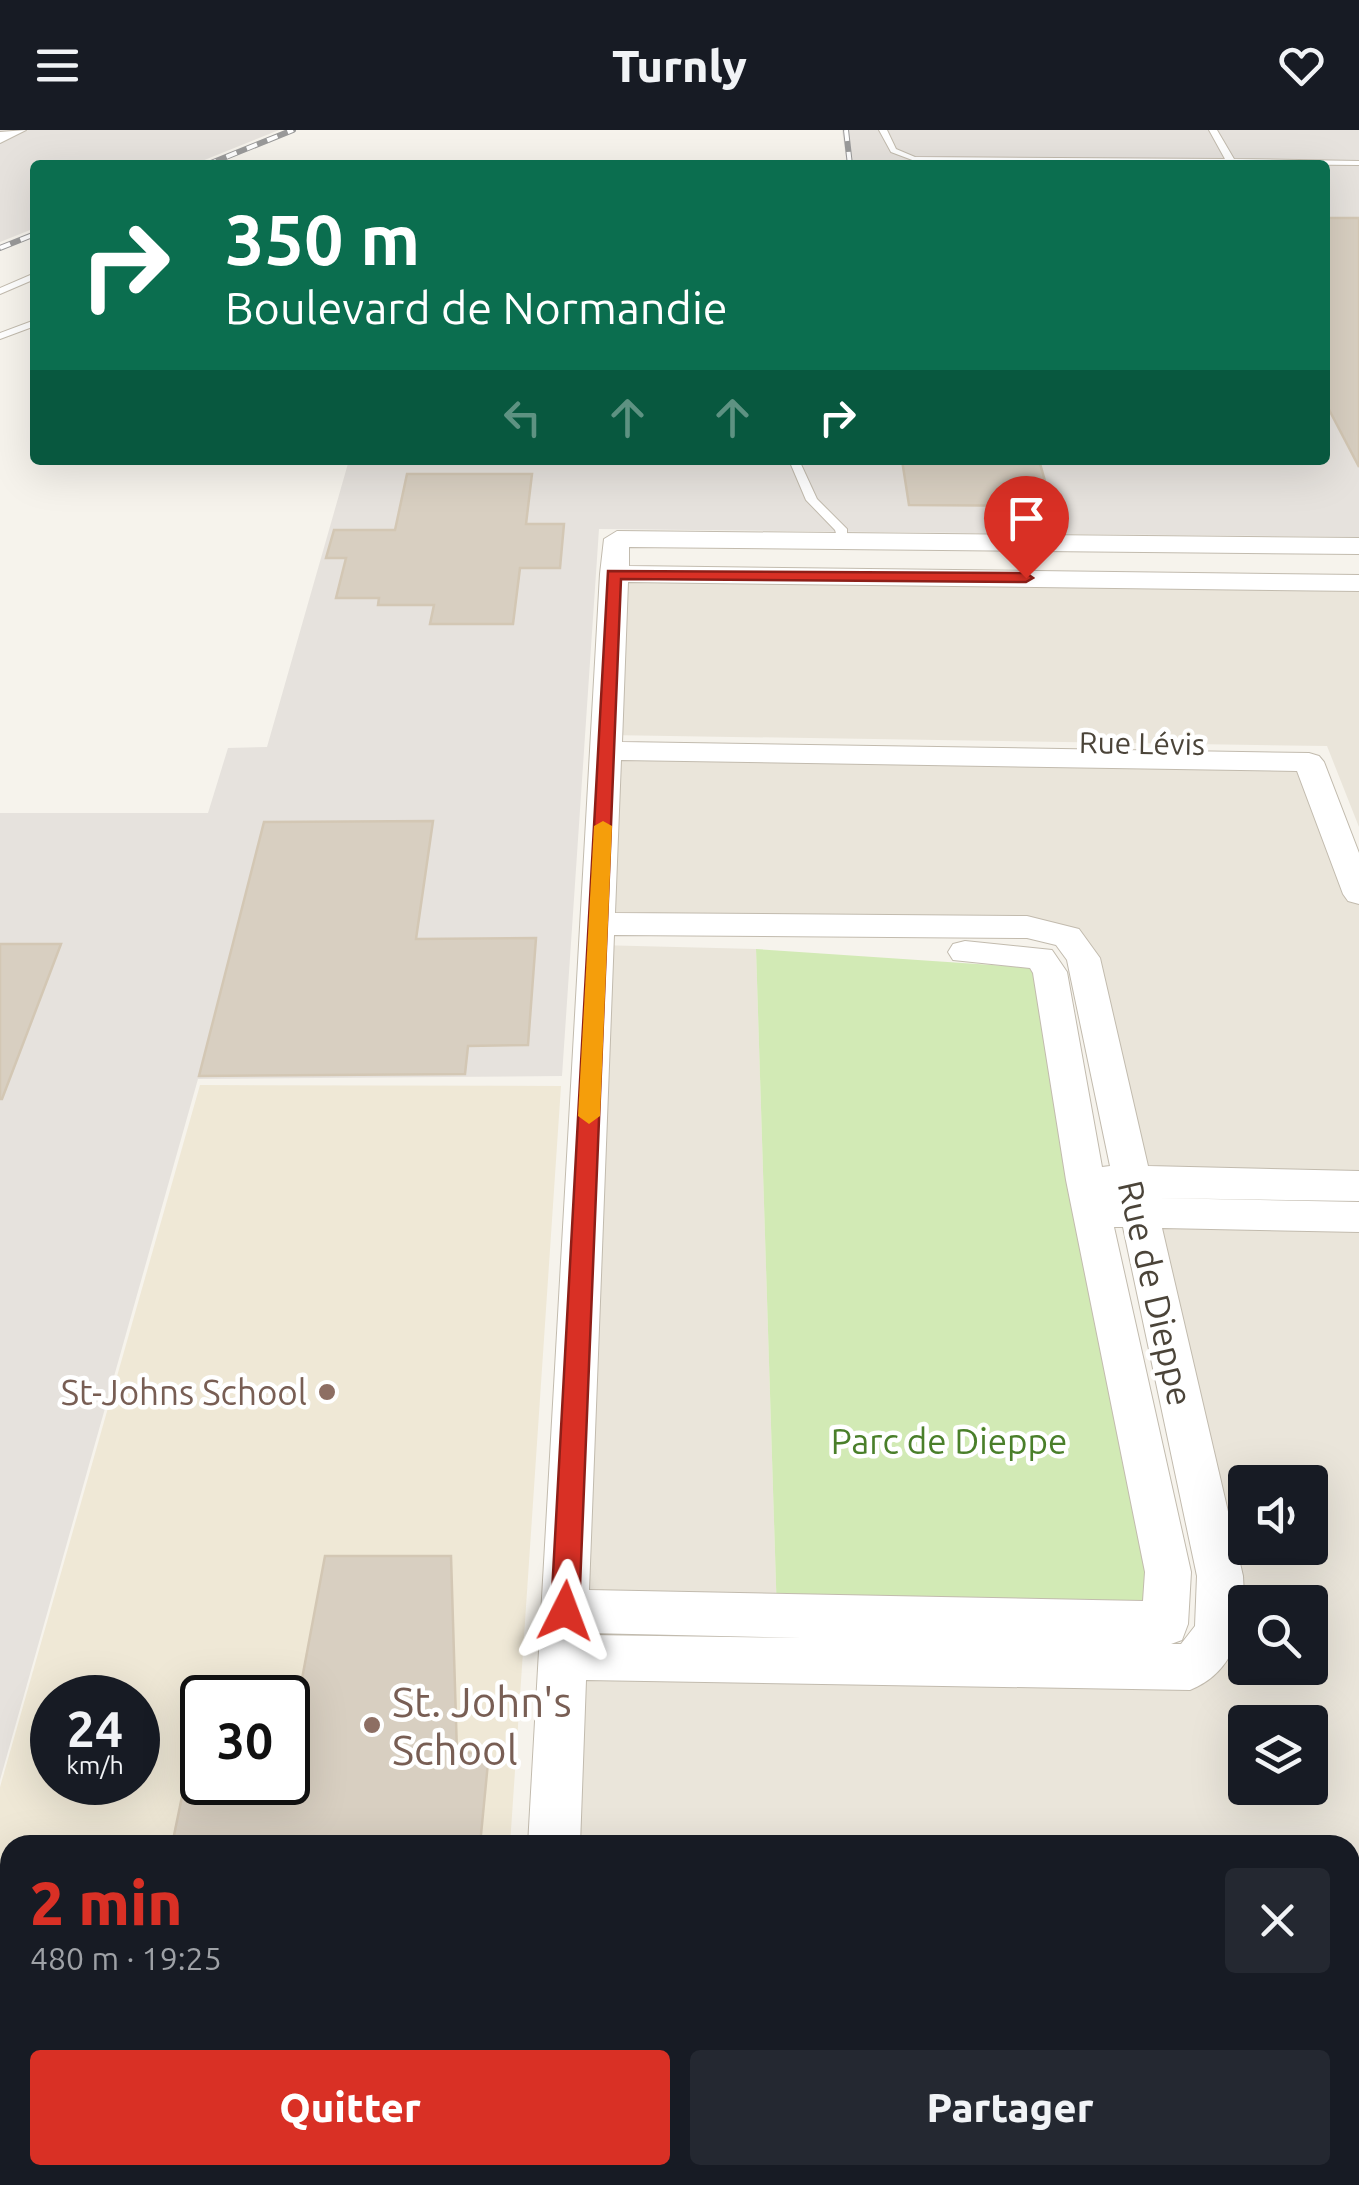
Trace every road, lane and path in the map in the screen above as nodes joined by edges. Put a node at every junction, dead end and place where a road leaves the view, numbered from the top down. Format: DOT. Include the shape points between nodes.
graph roads {
  1 [pos="18,130"];
  2 [pos="883,130"];
  3 [pos="1214,130"];
  4 [pos="0,138"];
  5 [pos="1021,160"];
  6 [pos="1231,160"];
  7 [pos="1330,163"];
  8 [pos="1359,163"];
  9 [pos="30,278"];
  10 [pos="0,292"];
  11 [pos="30,324"];
  12 [pos="0,336"];
  13 [pos="796,465"];
  14 [pos="843,540"];
  15 [pos="1155,543"];
  16 [pos="1359,546"];
  17 [pos="615,557"];
  18 [pos="848,574"];
  19 [pos="1168,580"];
  20 [pos="1359,583"];
  21 [pos="607,743"];
  22 [pos="1319,754"];
  23 [pos="1359,827"];
  24 [pos="1359,894"];
  25 [pos="598,934"];
  26 [pos="1054,947"];
  27 [pos="1359,1186"];
  28 [pos="1089,1196"];
  29 [pos="1135,1197"];
  30 [pos="1359,1217"];
  31 [pos="565,1611"];
  32 [pos="1166,1624"];
  33 [pos="1208,1653"];
  34 [pos="563,1657"];
  35 [pos="554,1835"];
  1 -- 4 [label="street"];
  2 -- 5 [label="lane" via="886,145 900,157"];
  3 -- 6 [label="lane"];
  7 -- 8 [label="lane"];
  9 -- 10 [label="lane"];
  11 -- 12 [label="lane"];
  13 -- 14 [label="lane" via="812,500 841,529"];
  14 -- 15 [label="street"];
  14 -- 17 [label="street"];
  14 -- 18 [label="street"];
  15 -- 16 [label="street"];
  15 -- 19 [label="street"];
  17 -- 18 [label="street"];
  17 -- 21 [label="street"];
  18 -- 19 [label="street"];
  19 -- 20 [label="street"];
  21 -- 22 [label="street, Rue Lévis"];
  21 -- 25 [label="street"];
  22 -- 23 [label="street"];
  22 -- 24 [label="street"];
  25 -- 26 [label="street" via="1027,927"];
  25 -- 31 [label="street"];
  26 -- 28 [label="street, Rue de Dieppe" via="1050,972"];
  26 -- 29 [label="street, Rue de Dieppe" via="1083,958"];
  27 -- 29 [label="street"];
  28 -- 29 [label="street"];
  28 -- 32 [label="street, Rue de Dieppe" via="1168,1572"];
  29 -- 30 [label="street"];
  29 -- 33 [label="street, Rue de Dieppe" via="1220,1576 1222,1623"];
  31 -- 32 [label="street"];
  31 -- 34 [label="street"];
  32 -- 33 [label="street"];
  33 -- 34 [label="street" via="1190,1666"];
  34 -- 35 [label="street"];
}
